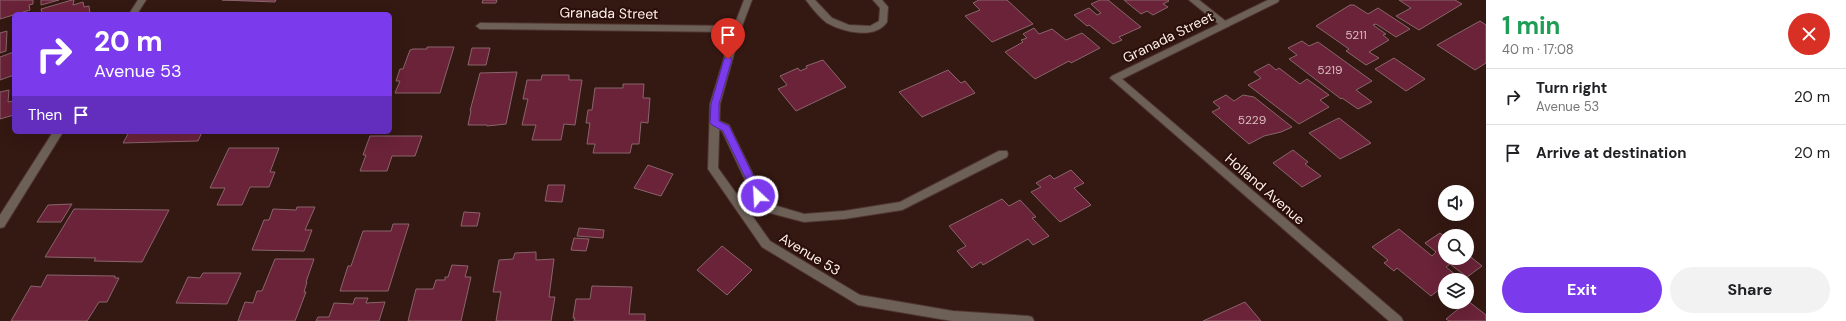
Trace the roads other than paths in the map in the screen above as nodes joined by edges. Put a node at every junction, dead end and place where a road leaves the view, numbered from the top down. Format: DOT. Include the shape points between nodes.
graph roads {
  1 [pos="142,0"];
  2 [pos="748,0"];
  3 [pos="810,0"];
  4 [pos="877,0"];
  5 [pos="1193,0"];
  6 [pos="1275,0"];
  7 [pos="134,12"];
  8 [pos="1225,25"];
  9 [pos="480,26"];
  10 [pos="737,28"];
  11 [pos="1115,78"];
  12 [pos="715,123"];
  13 [pos="57,134"];
  14 [pos="1003,154"];
  15 [pos="0,224"];
  16 [pos="1028,321"];
  17 [pos="1397,321"];
  1 -- 7 [label="street"];
  2 -- 10 [label="street, Avenue 53"];
  3 -- 4 [label="street" via="829,20 848,28 872,29 883,22 884,7"];
  5 -- 8 [label="street"];
  6 -- 8 [label="street, Granada Street"];
  8 -- 11 [label="street, Granada Street"];
  9 -- 10 [label="street, Granada Street"];
  10 -- 12 [label="street, Avenue 53" via="715,104"];
  11 -- 17 [label="street, Holland Avenue"];
  12 -- 14 [label="street" via="726,128 758,196 774,210 804,218 902,206"];
  12 -- 16 [label="street, Avenue 53" via="713,169 766,244 858,300 953,316"];
  13 -- 15 [label="street"];
}
